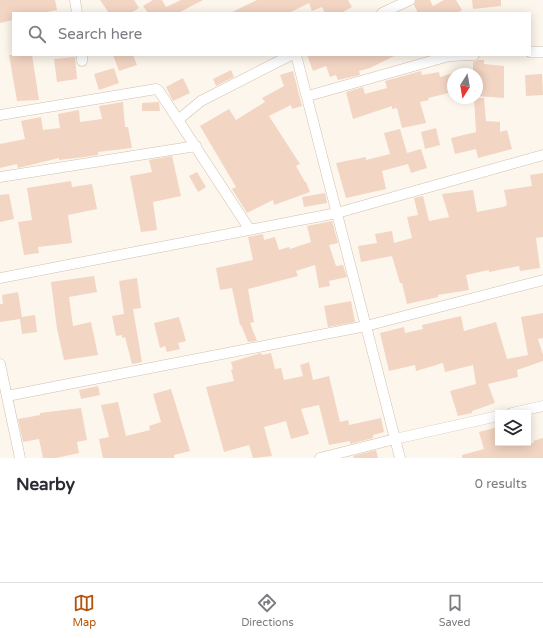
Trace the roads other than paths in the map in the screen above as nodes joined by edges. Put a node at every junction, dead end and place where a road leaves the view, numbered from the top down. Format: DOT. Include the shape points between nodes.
graph roads {
  1 [pos="75,0"];
  2 [pos="410,0"];
  3 [pos="77,12"];
  4 [pos="384,12"];
  5 [pos="531,52"];
  6 [pos="543,52"];
  7 [pos="289,56"];
  8 [pos="296,56"];
  9 [pos="449,56"];
  10 [pos="308,96"];
  11 [pos="0,115"];
  12 [pos="178,120"];
  13 [pos="196,146"];
  14 [pos="543,155"];
  15 [pos="0,176"];
  16 [pos="337,213"];
  17 [pos="250,230"];
  18 [pos="0,278"];
  19 [pos="543,280"];
  20 [pos="366,326"];
  21 [pos="0,364"];
  22 [pos="7,396"];
  23 [pos="543,406"];
  24 [pos="525,410"];
  25 [pos="495,417"];
  26 [pos="395,439"];
  27 [pos="20,458"];
  28 [pos="320,458"];
  29 [pos="400,458"];
  1 -- 3 [label="street"];
  2 -- 4 [label="street"];
  5 -- 6 [label="street"];
  7 -- 12 [label="street" via="201,101"];
  8 -- 10 [label="street"];
  9 -- 10 [label="street"];
  10 -- 16 [label="street"];
  11 -- 12 [label="street" via="156,89"];
  12 -- 13 [label="street"];
  13 -- 15 [label="street"];
  13 -- 17 [label="street"];
  14 -- 16 [label="street"];
  16 -- 17 [label="street"];
  16 -- 20 [label="street"];
  17 -- 18 [label="street"];
  19 -- 20 [label="street"];
  20 -- 22 [label="street"];
  20 -- 26 [label="street"];
  21 -- 22 [label="street"];
  22 -- 27 [label="street"];
  23 -- 24 [label="street"];
  25 -- 26 [label="street"];
  26 -- 28 [label="street"];
  26 -- 29 [label="street"];
}
